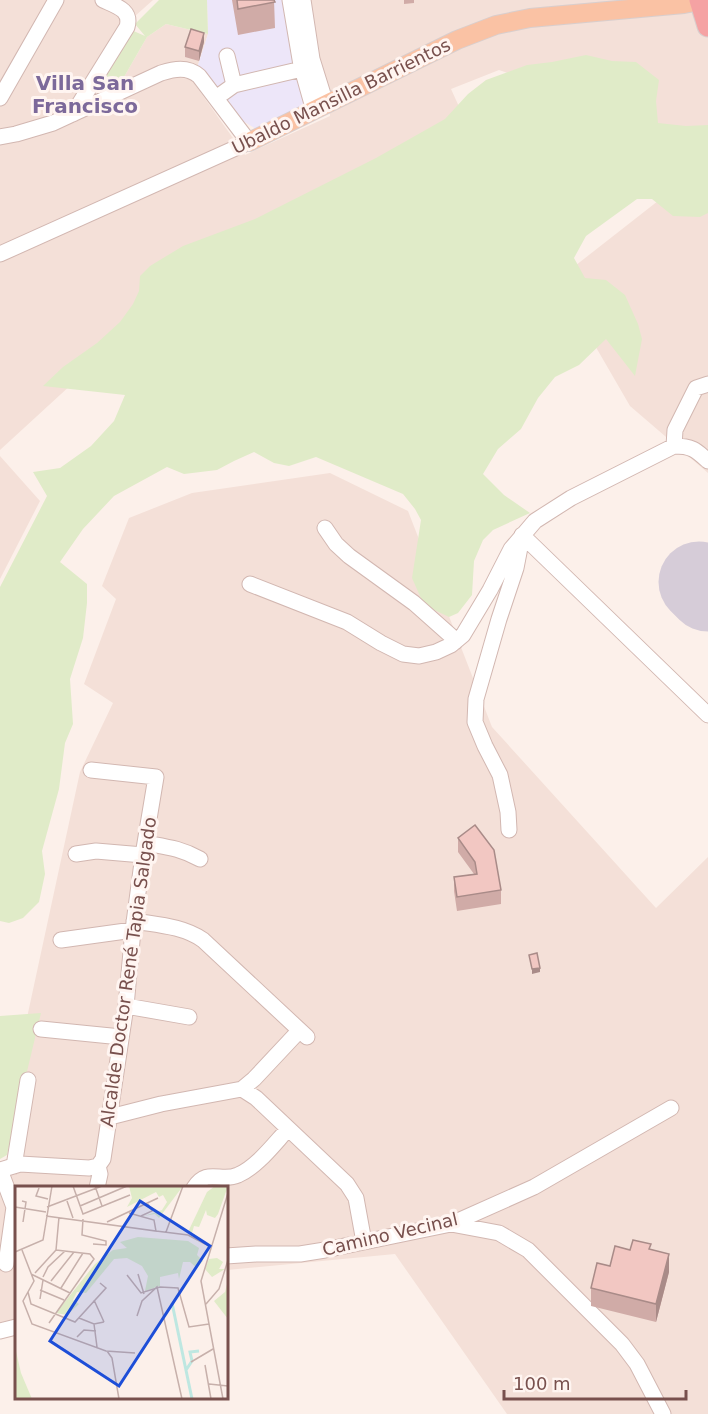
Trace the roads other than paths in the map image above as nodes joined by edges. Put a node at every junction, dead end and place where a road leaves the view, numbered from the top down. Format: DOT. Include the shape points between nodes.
graph roads {
  1 [pos="56,0"];
  2 [pos="104,0"];
  3 [pos="290,0"];
  4 [pos="303,0"];
  5 [pos="697,1"];
  6 [pos="708,26"];
  7 [pos="227,56"];
  8 [pos="302,69"];
  9 [pos="234,85"];
  10 [pos="0,98"];
  11 [pos="216,98"];
  12 [pos="321,107"];
  13 [pos="74,114"];
  14 [pos="0,137"];
  15 [pos="249,142"];
  16 [pos="0,254"];
  17 [pos="708,384"];
  18 [pos="674,446"];
  19 [pos="708,461"];
  20 [pos="325,528"];
  21 [pos="522,535"];
  22 [pos="249,584"];
  23 [pos="455,642"];
  24 [pos="708,715"];
  25 [pos="91,770"];
  26 [pos="509,830"];
  27 [pos="144,849"];
  28 [pos="76,854"];
  29 [pos="200,859"];
  30 [pos="134,925"];
  31 [pos="61,940"];
  32 [pos="126,1006"];
  33 [pos="189,1017"];
  34 [pos="41,1029"];
  35 [pos="121,1036"];
  36 [pos="28,1080"];
  37 [pos="242,1089"];
  38 [pos="671,1108"];
  39 [pos="110,1117"];
  40 [pos="288,1129"];
  41 [pos="98,1166"];
  42 [pos="5,1168"];
  43 [pos="98,1186"];
  44 [pos="196,1186"];
  45 [pos="451,1224"];
  46 [pos="364,1242"];
  47 [pos="228,1256"];
  48 [pos="6,1264"];
  49 [pos="0,1325"];
  50 [pos="15,1326"];
  51 [pos="15,1326"];
  52 [pos="0,1330"];
  53 [pos="663,1414"];
  1 -- 10 [label="street"];
  2 -- 13 [label="street" via="124,10 127,27"];
  3 -- 8 [label="street"];
  4 -- 12 [label="street"];
  5 -- 6 [label="highway"];
  5 -- 12 [label="main road, Ubaldo Mansilla Barrientos" via="496,25"];
  7 -- 9 [label="street"];
  8 -- 9 [label="street"];
  8 -- 12 [label="street" via="312,104"];
  9 -- 11 [label="street"];
  11 -- 13 [label="street" via="195,72 173,69"];
  11 -- 15 [label="street"];
  12 -- 15 [label="main road, Ubaldo Mansilla Barrientos"];
  13 -- 14 [label="street"];
  15 -- 16 [label="street, Ubaldo Mansilla Barrientos"];
  17 -- 18 [label="street" via="696,388 675,430"];
  18 -- 19 [label="street" via="696,450"];
  18 -- 21 [label="street" via="571,498 535,521"];
  20 -- 23 [label="street" via="349,556 414,603"];
  21 -- 23 [label="street"];
  21 -- 24 [label="street"];
  21 -- 26 [label="street" via="516,568 476,699 475,722 500,775"];
  22 -- 23 [label="street" via="347,622 403,654 419,656"];
  25 -- 27 [label="street, Alcalde Doctor René Tapia Salgado" via="156,777"];
  27 -- 28 [label="street"];
  27 -- 29 [label="street" via="176,848"];
  27 -- 30 [label="street, Alcalde Doctor René Tapia Salgado"];
  30 -- 31 [label="street"];
  30 -- 32 [label="street, Alcalde Doctor René Tapia Salgado"];
  30 -- 37 [label="street" via="193,933 303,1034"];
  32 -- 33 [label="street"];
  32 -- 35 [label="street, Alcalde Doctor René Tapia Salgado"];
  34 -- 35 [label="street"];
  35 -- 39 [label="street, Alcalde Doctor René Tapia Salgado"];
  36 -- 42 [label="street"];
  37 -- 39 [label="street"];
  37 -- 40 [label="street"];
  38 -- 45 [label="street, Camino Vecinal" via="534,1187"];
  39 -- 41 [label="street, Alcalde Doctor René Tapia Salgado" via="103,1159"];
  40 -- 44 [label="street" via="263,1156 235,1177 204,1177"];
  40 -- 46 [label="street" via="338,1174 356,1198"];
  41 -- 42 [label="street" via="20,1164"];
  41 -- 43 [label="street, Alcalde Doctor René Tapia Salgado"];
  42 -- 48 [label="street" via="14,1208"];
  45 -- 46 [label="street, Camino Vecinal"];
  45 -- 53 [label="street" via="499,1233 528,1250 622,1344"];
  46 -- 47 [label="street, Camino Vecinal" via="300,1254"];
  49 -- 50 [label="street"];
  51 -- 52 [label="street"];
}
